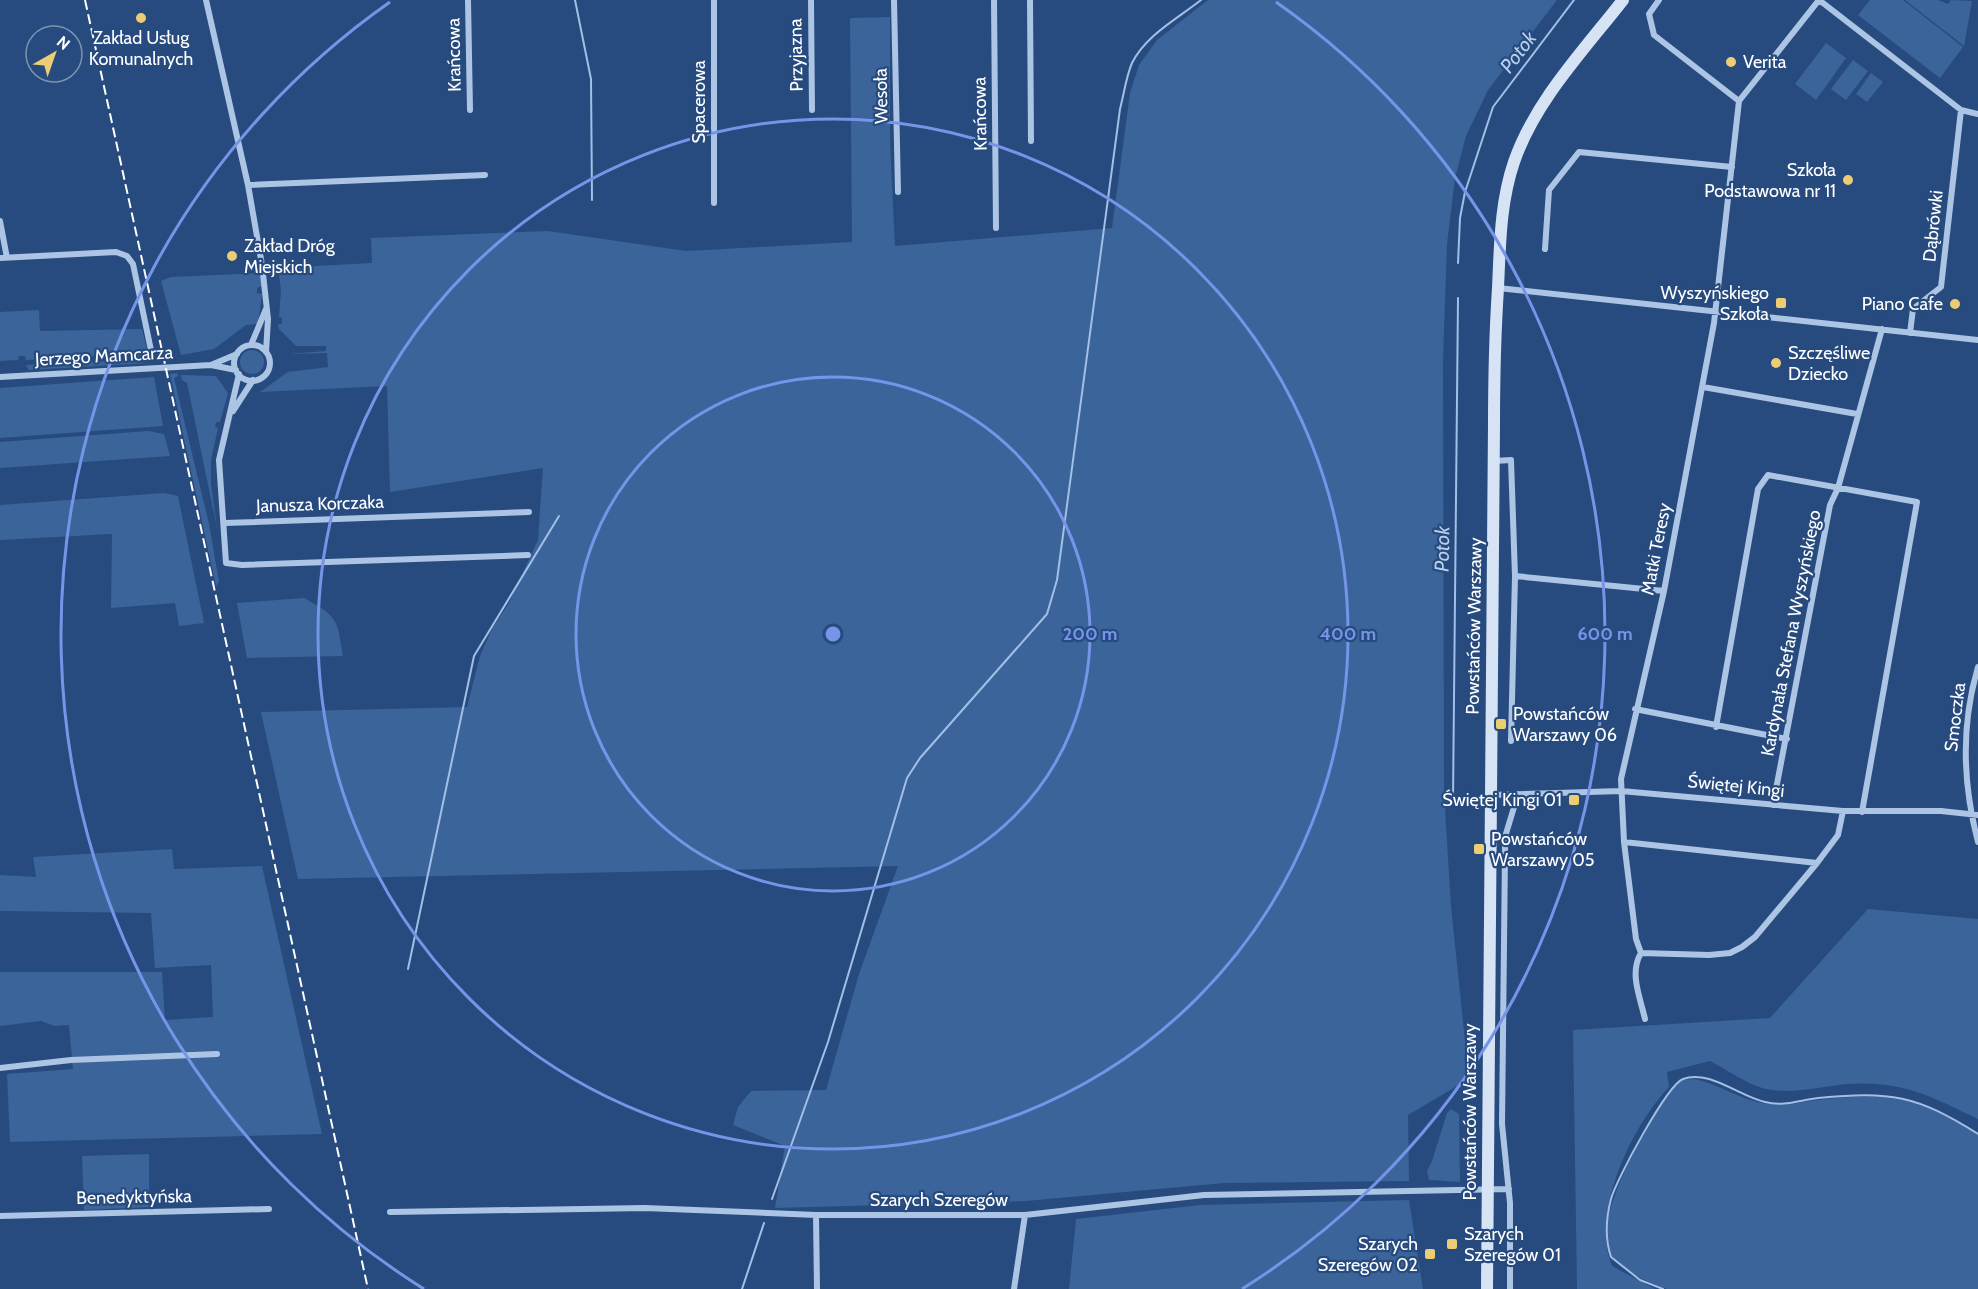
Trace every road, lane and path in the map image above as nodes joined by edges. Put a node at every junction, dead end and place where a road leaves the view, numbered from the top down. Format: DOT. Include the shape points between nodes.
graph roads {
  1 [pos="206,0"];
  2 [pos="468,0"];
  3 [pos="714,0"];
  4 [pos="811,0"];
  5 [pos="894,0"];
  6 [pos="994,0"];
  7 [pos="1030,0"];
  8 [pos="1623,0"];
  9 [pos="1659,0"];
  10 [pos="1819,0"];
  11 [pos="1739,101"];
  12 [pos="470,110"];
  13 [pos="812,110"];
  14 [pos="1961,110"];
  15 [pos="1978,114"];
  16 [pos="1031,141"];
  17 [pos="1732,167"];
  18 [pos="485,175"];
  19 [pos="248,185"];
  20 [pos="898,192"];
  21 [pos="714,203"];
  22 [pos="0,221"];
  23 [pos="996,228"];
  24 [pos="1545,249"];
  25 [pos="3,258"];
  26 [pos="1498,288"];
  27 [pos="267,305"];
  28 [pos="1716,312"];
  29 [pos="1882,330"];
  30 [pos="1910,333"];
  31 [pos="1978,340"];
  32 [pos="251,345"];
  33 [pos="266,352"];
  34 [pos="237,354"];
  35 [pos="152,355"];
  36 [pos="211,365"];
  37 [pos="237,372"];
  38 [pos="0,377"];
  39 [pos="254,380"];
  40 [pos="1703,387"];
  41 [pos="232,411"];
  42 [pos="1857,414"];
  43 [pos="1494,461"];
  44 [pos="1838,488"];
  45 [pos="529,512"];
  46 [pos="225,523"];
  47 [pos="528,555"];
  48 [pos="1515,576"];
  49 [pos="1664,591"];
  50 [pos="1978,667"];
  51 [pos="1635,709"];
  52 [pos="1716,727"];
  53 [pos="1786,738"];
  54 [pos="1511,741"];
  55 [pos="1621,791"];
  56 [pos="1518,794"];
  57 [pos="1490,795"];
  58 [pos="1773,805"];
  59 [pos="1843,811"];
  60 [pos="1862,812"];
  61 [pos="1970,813"];
  62 [pos="1978,815"];
  63 [pos="1624,842"];
  64 [pos="1978,842"];
  65 [pos="1817,863"];
  66 [pos="1641,952"];
  67 [pos="1645,1019"];
  68 [pos="217,1054"];
  69 [pos="0,1068"];
  70 [pos="1509,1189"];
  71 [pos="1487,1191"];
  72 [pos="269,1209"];
  73 [pos="390,1212"];
  74 [pos="816,1215"];
  75 [pos="1025,1215"];
  76 [pos="0,1216"];
  77 [pos="817,1289"];
  78 [pos="1014,1289"];
  79 [pos="1487,1289"];
  80 [pos="1510,1289"];
  1 -- 19 [label="street"];
  2 -- 12 [label="street, Krańcowa"];
  3 -- 21 [label="street, Spacerowa"];
  4 -- 13 [label="street, Przyjazna"];
  5 -- 20 [label="street, Wesoła"];
  6 -- 23 [label="street, Krańcowa"];
  7 -- 16 [label="street"];
  8 -- 26 [label="street, Powstańców Warszawy" via="1550,96 1523,140 1501,223"];
  9 -- 11 [label="street" via="1649,14 1654,35"];
  10 -- 11 [label="street"];
  10 -- 14 [label="street"];
  11 -- 17 [label="street, Matki Teresy"];
  14 -- 15 [label="street"];
  14 -- 30 [label="street, Dąbrówki" via="1941,287 1913,309"];
  17 -- 24 [label="street" via="1579,152 1549,190"];
  17 -- 28 [label="street, Matki Teresy"];
  18 -- 19 [label="street"];
  19 -- 27 [label="street"];
  22 -- 25 [label="street"];
  25 -- 35 [label="street" via="116,252 127,256 133,264"];
  26 -- 28 [label="street"];
  26 -- 43 [label="street, Powstańców Warszawy"];
  27 -- 32 [label="street"];
  27 -- 33 [label="street"];
  28 -- 29 [label="street"];
  28 -- 40 [label="street, Matki Teresy"];
  29 -- 30 [label="street"];
  29 -- 42 [label="street, Kardynała Stefana Wyszyńskiego"];
  30 -- 31 [label="street"];
  32 -- 33 [label="street"];
  32 -- 34 [label="street"];
  33 -- 39 [label="street" via="269,368"];
  34 -- 36 [label="street, Jerzego Mamcarza"];
  34 -- 37 [label="street"];
  36 -- 37 [label="street, Jerzego Mamcarza"];
  36 -- 38 [label="street, Jerzego Mamcarza"];
  37 -- 39 [label="street"];
  37 -- 41 [label="street"];
  39 -- 41 [label="street"];
  40 -- 42 [label="street"];
  40 -- 49 [label="street, Matki Teresy"];
  41 -- 46 [label="street" via="219,460"];
  42 -- 44 [label="street, Kardynała Stefana Wyszyńskiego"];
  43 -- 48 [label="street" via="1511,460"];
  43 -- 57 [label="street, Powstańców Warszawy"];
  44 -- 52 [label="street" via="1768,475 1758,489"];
  44 -- 53 [label="street, Kardynała Stefana Wyszyńskiego" via="1830,505"];
  44 -- 60 [label="street" via="1917,502"];
  45 -- 46 [label="street, Janusza Korczaka"];
  46 -- 47 [label="street" via="226,563 242,565"];
  48 -- 49 [label="street"];
  48 -- 54 [label="street"];
  49 -- 51 [label="street, Matki Teresy"];
  50 -- 61 [label="street, Smoczka" via="1964,754"];
  51 -- 52 [label="street"];
  51 -- 55 [label="street, Matki Teresy"];
  52 -- 53 [label="street"];
  53 -- 58 [label="street, Kardynała Stefana Wyszyńskiego"];
  55 -- 56 [label="street, Świętej Kingi"];
  55 -- 58 [label="street, Świętej Kingi"];
  55 -- 63 [label="street, Matki Teresy"];
  56 -- 57 [label="street, Świętej Kingi"];
  56 -- 70 [label="street" via="1505,837 1502,1124"];
  57 -- 71 [label="street, Powstańców Warszawy"];
  58 -- 59 [label="street, Świętej Kingi"];
  59 -- 60 [label="street, Świętej Kingi"];
  59 -- 65 [label="street" via="1838,835"];
  60 -- 61 [label="street, Świętej Kingi"];
  61 -- 62 [label="street, Świętej Kingi"];
  61 -- 64 [label="street, Smoczka"];
  63 -- 65 [label="street"];
  63 -- 66 [label="street, Matki Teresy"];
  65 -- 66 [label="street" via="1755,937 1742,947 1720,955"];
  66 -- 67 [label="street" via="1635,971"];
  68 -- 69 [label="street" via="70,1060"];
  70 -- 71 [label="street, Szarych Szeregów"];
  70 -- 80 [label="street"];
  71 -- 75 [label="street, Szarych Szeregów" via="1204,1195"];
  71 -- 79 [label="street, Powstańców Warszawy"];
  72 -- 76 [label="street, Benedyktyńska"];
  73 -- 74 [label="street, Szarych Szeregów" via="645,1208"];
  74 -- 75 [label="street, Szarych Szeregów"];
  74 -- 77 [label="street"];
  75 -- 78 [label="street"];
}
